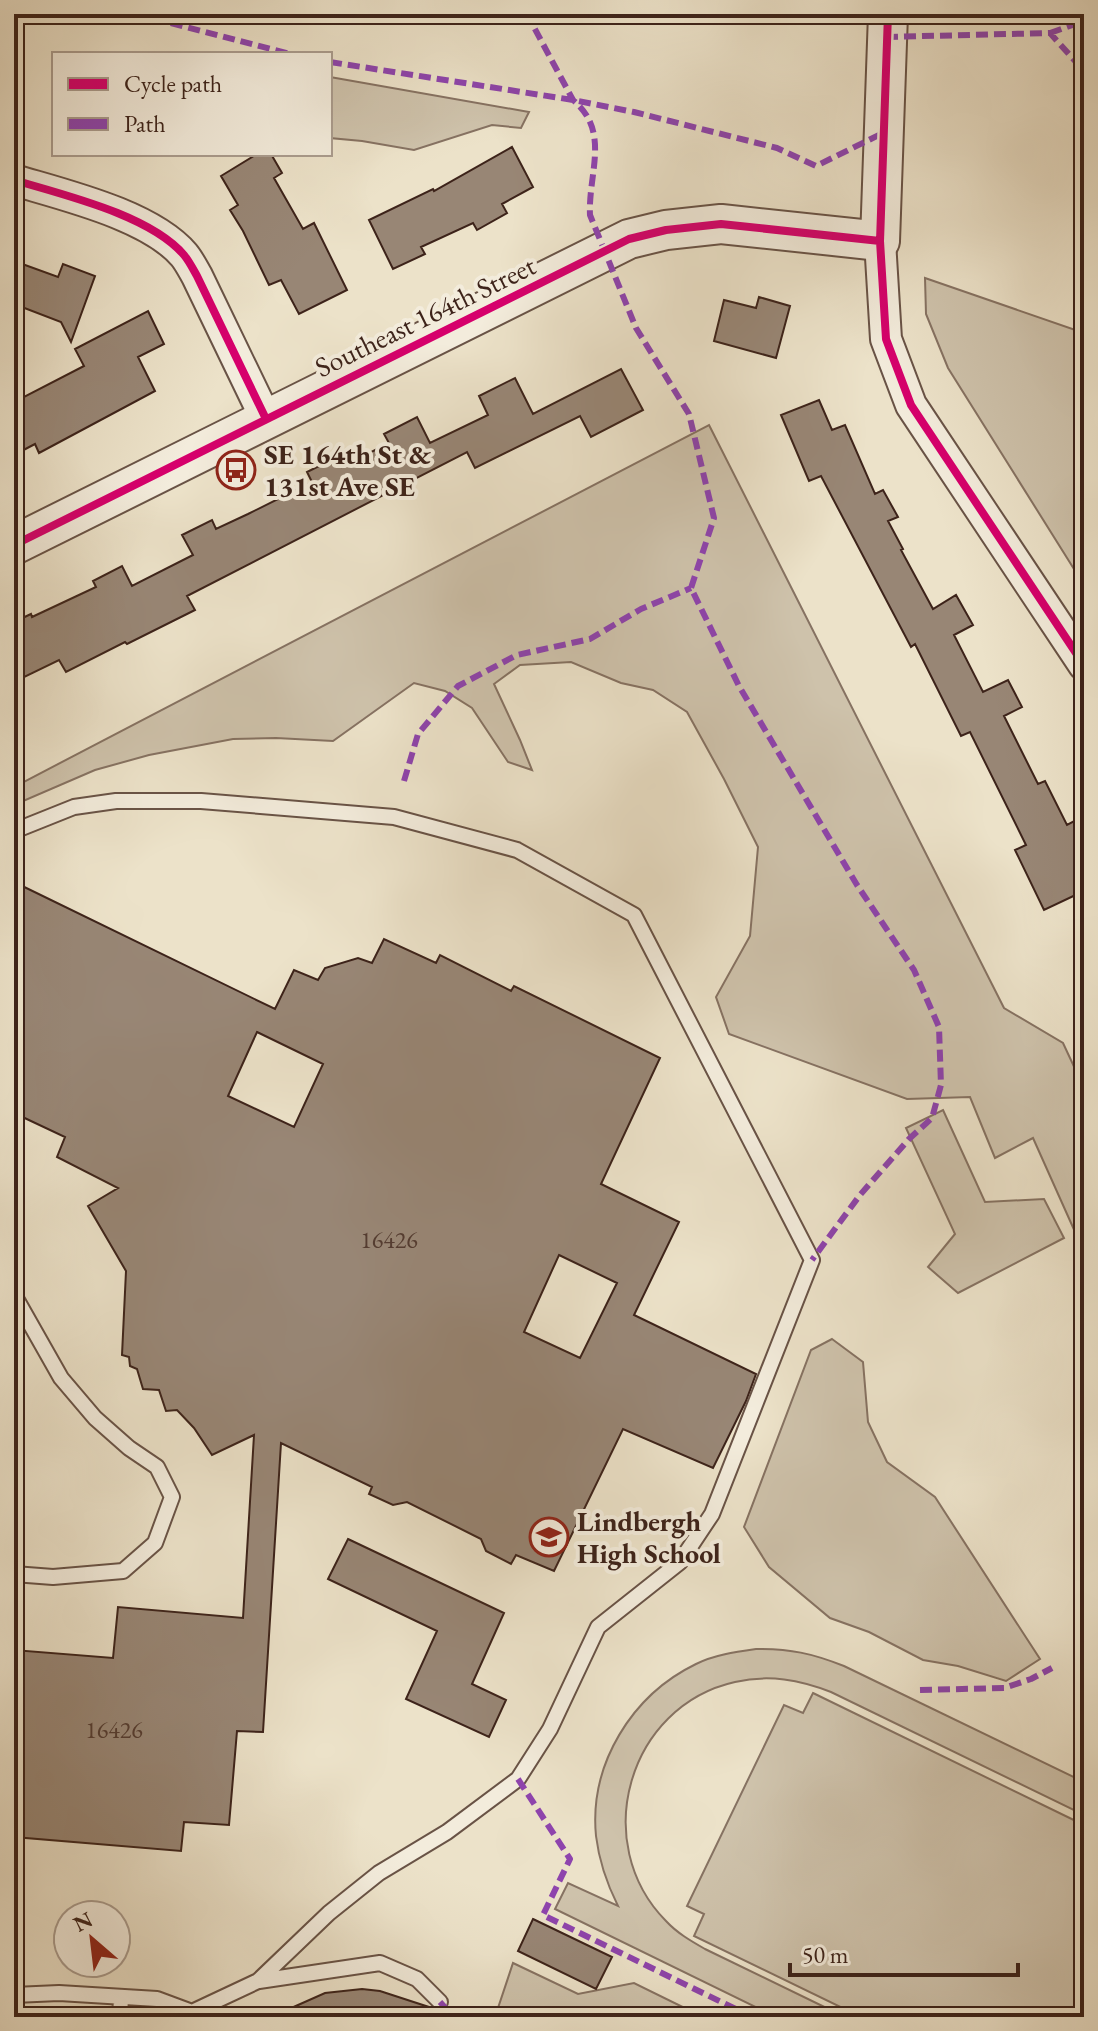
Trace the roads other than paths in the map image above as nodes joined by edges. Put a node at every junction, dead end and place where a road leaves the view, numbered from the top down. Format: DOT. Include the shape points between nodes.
graph roads {
  1 [pos="888,14"];
  2 [pos="14,180"];
  3 [pos="880,241"];
  4 [pos="266,419"];
  5 [pos="14,545"];
  6 [pos="1084,665"];
  7 [pos="14,831"];
  8 [pos="14,1295"];
  9 [pos="14,1574"];
  10 [pos="258,1981"];
  11 [pos="14,1995"];
  12 [pos="121,1998"];
  13 [pos="440,2002"];
  14 [pos="194,2015"];
  15 [pos="120,2017"];
  1 -- 3 [label="street"];
  2 -- 4 [label="street" via="147,225 184,255"];
  3 -- 4 [label="street, Southeast 164th Street" via="721,224 629,239"];
  3 -- 6 [label="street" via="886,339 911,405"];
  4 -- 5 [label="street, Southeast 164th Street"];
  7 -- 10 [label="lane" via="74,807 116,801 201,801 394,817 517,850 634,915 812,1260 712,1514 680,1562 598,1627 550,1729 518,1779 447,1832 379,1873"];
  8 -- 9 [label="lane" via="61,1378 95,1418 157,1467 172,1497 155,1543 123,1571 53,1577"];
  10 -- 13 [label="lane" via="380,1963 417,1979"];
  10 -- 14 [label="lane"];
  11 -- 12 [label="lane"];
  12 -- 14 [label="lane" via="157,1999"];
  12 -- 15 [label="lane"];
}
